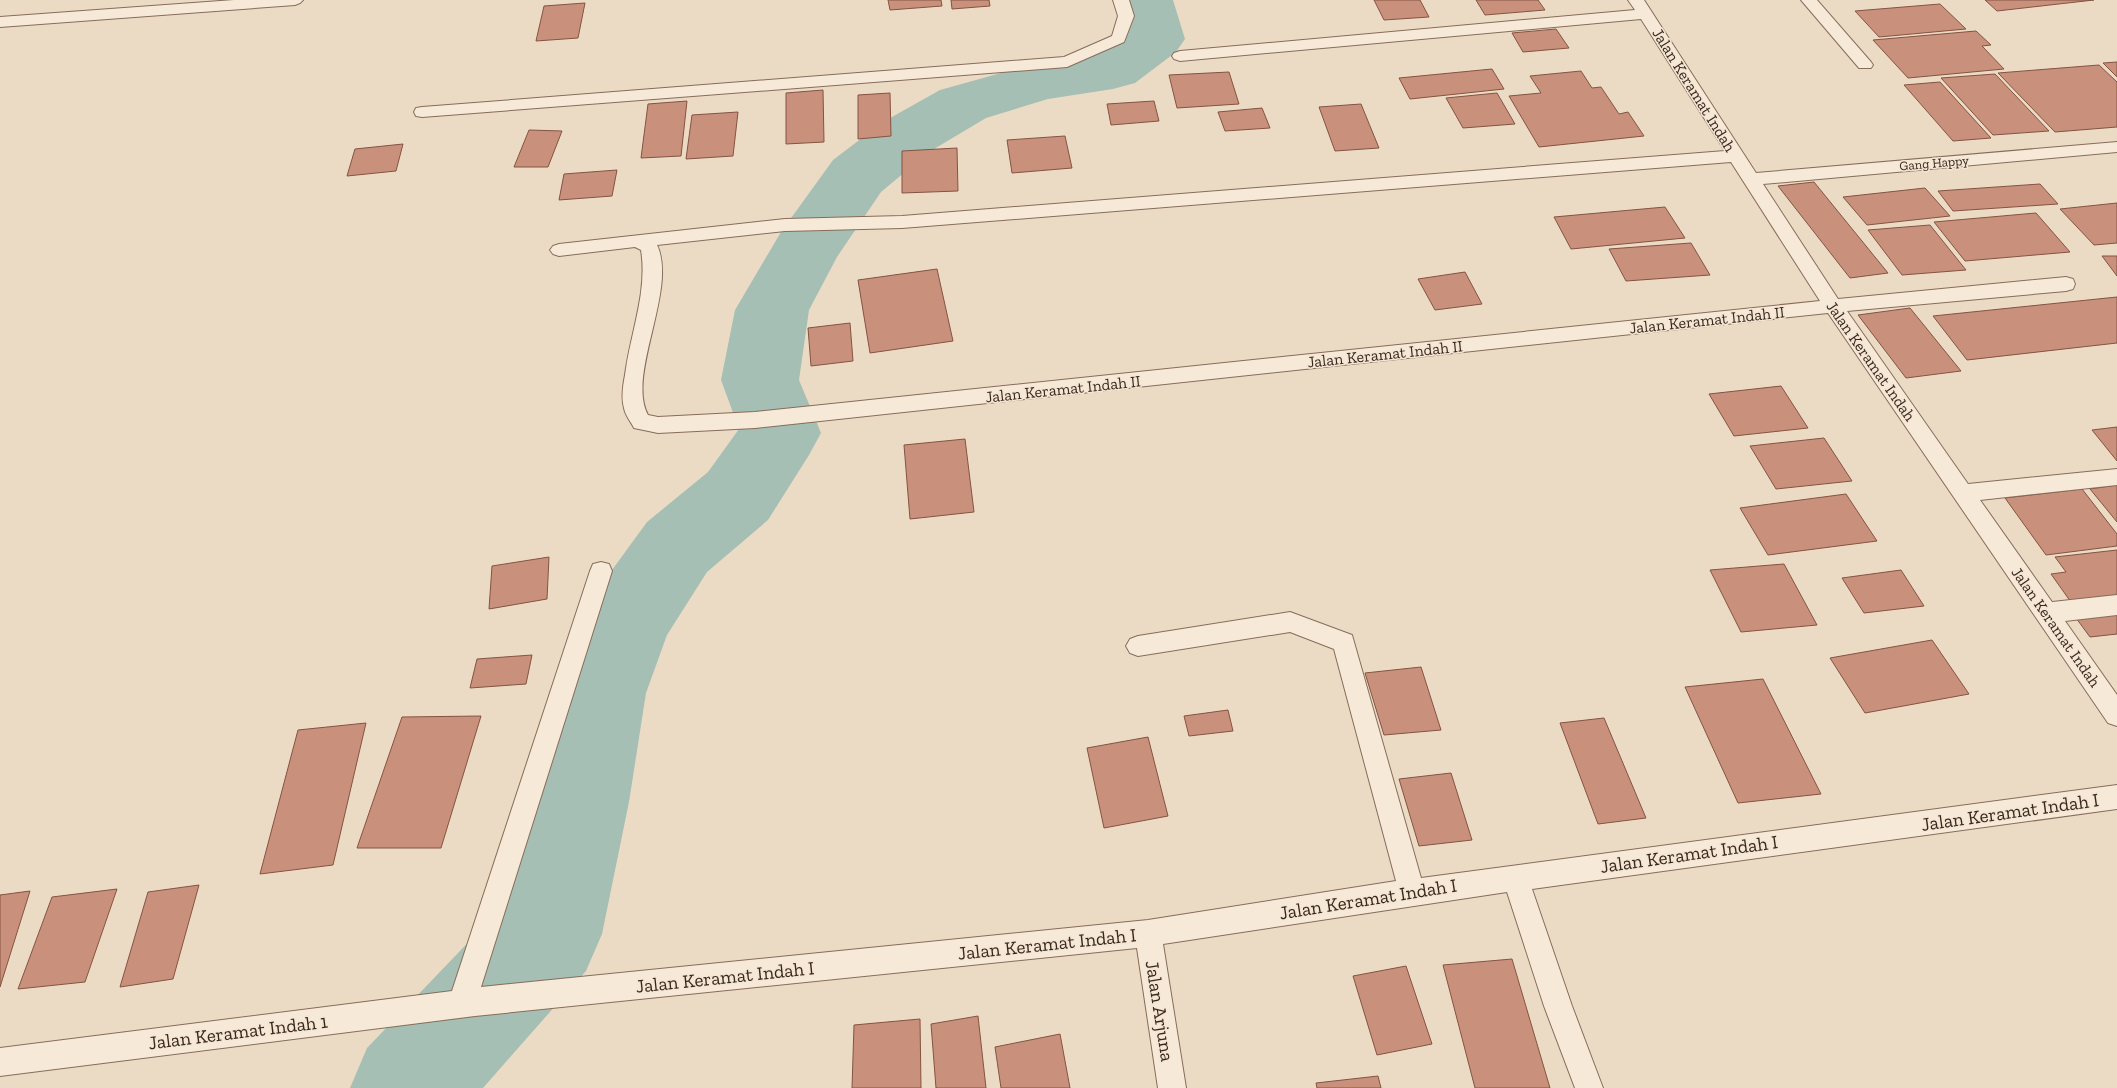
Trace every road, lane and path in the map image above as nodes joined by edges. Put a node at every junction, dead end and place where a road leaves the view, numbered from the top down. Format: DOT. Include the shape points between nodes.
graph roads {
  1 [pos="295,0"];
  2 [pos="1121,0"];
  3 [pos="1809,0"];
  4 [pos="1641,7"];
  5 [pos="0,22"];
  6 [pos="1180,56"];
  7 [pos="1865,65"];
  8 [pos="422,112"];
  9 [pos="2117,147"];
  10 [pos="1736,156"];
  11 [pos="1751,179"];
  12 [pos="637,241"];
  13 [pos="559,250"];
  14 [pos="2066,284"];
  15 [pos="1833,306"];
  16 [pos="2117,478"];
  17 [pos="1963,493"];
  18 [pos="601,571"];
  19 [pos="2117,605"];
  20 [pos="2046,613"];
  21 [pos="1138,646"];
  22 [pos="2117,715"];
  23 [pos="2117,797"];
  24 [pos="1515,878"];
  25 [pos="1412,892"];
  26 [pos="1148,933"];
  27 [pos="468,1003"];
  28 [pos="0,1062"];
  29 [pos="1172,1088"];
  30 [pos="1589,1088"];
  1 -- 5 [label="street"];
  2 -- 8 [label="street" via="1126,16 1119,39 1067,62"];
  3 -- 7 [label="street"];
  4 -- 6 [label="street"];
  4 -- 10 [label="street, Jalan Keramat Indah"];
  9 -- 11 [label="street, Gang Happy"];
  10 -- 11 [label="street, Jalan Keramat Indah"];
  10 -- 12 [label="street" via="902,222 784,224"];
  11 -- 15 [label="street, Jalan Keramat Indah"];
  12 -- 13 [label="street"];
  12 -- 15 [label="street, Jalan Keramat Indah II" via="649,247 652,255 651,283 632,406 638,420 647,425 755,420 937,402"];
  14 -- 15 [label="street, Jalan Keramat Indah II"];
  15 -- 17 [label="street, Jalan Keramat Indah"];
  16 -- 17 [label="street"];
  17 -- 20 [label="street, Jalan Keramat Indah"];
  18 -- 27 [label="street"];
  19 -- 20 [label="street"];
  20 -- 22 [label="street, Jalan Keramat Indah"];
  21 -- 25 [label="street" via="1290,622 1344,642"];
  23 -- 24 [label="street, Jalan Keramat Indah I"];
  24 -- 25 [label="street, Jalan Keramat Indah I"];
  24 -- 30 [label="street"];
  25 -- 26 [label="street, Jalan Keramat Indah I"];
  26 -- 27 [label="street, Jalan Keramat Indah I"];
  26 -- 29 [label="street, Jalan Arjuna"];
  27 -- 28 [label="street, Jalan Keramat Indah 1"];
}
